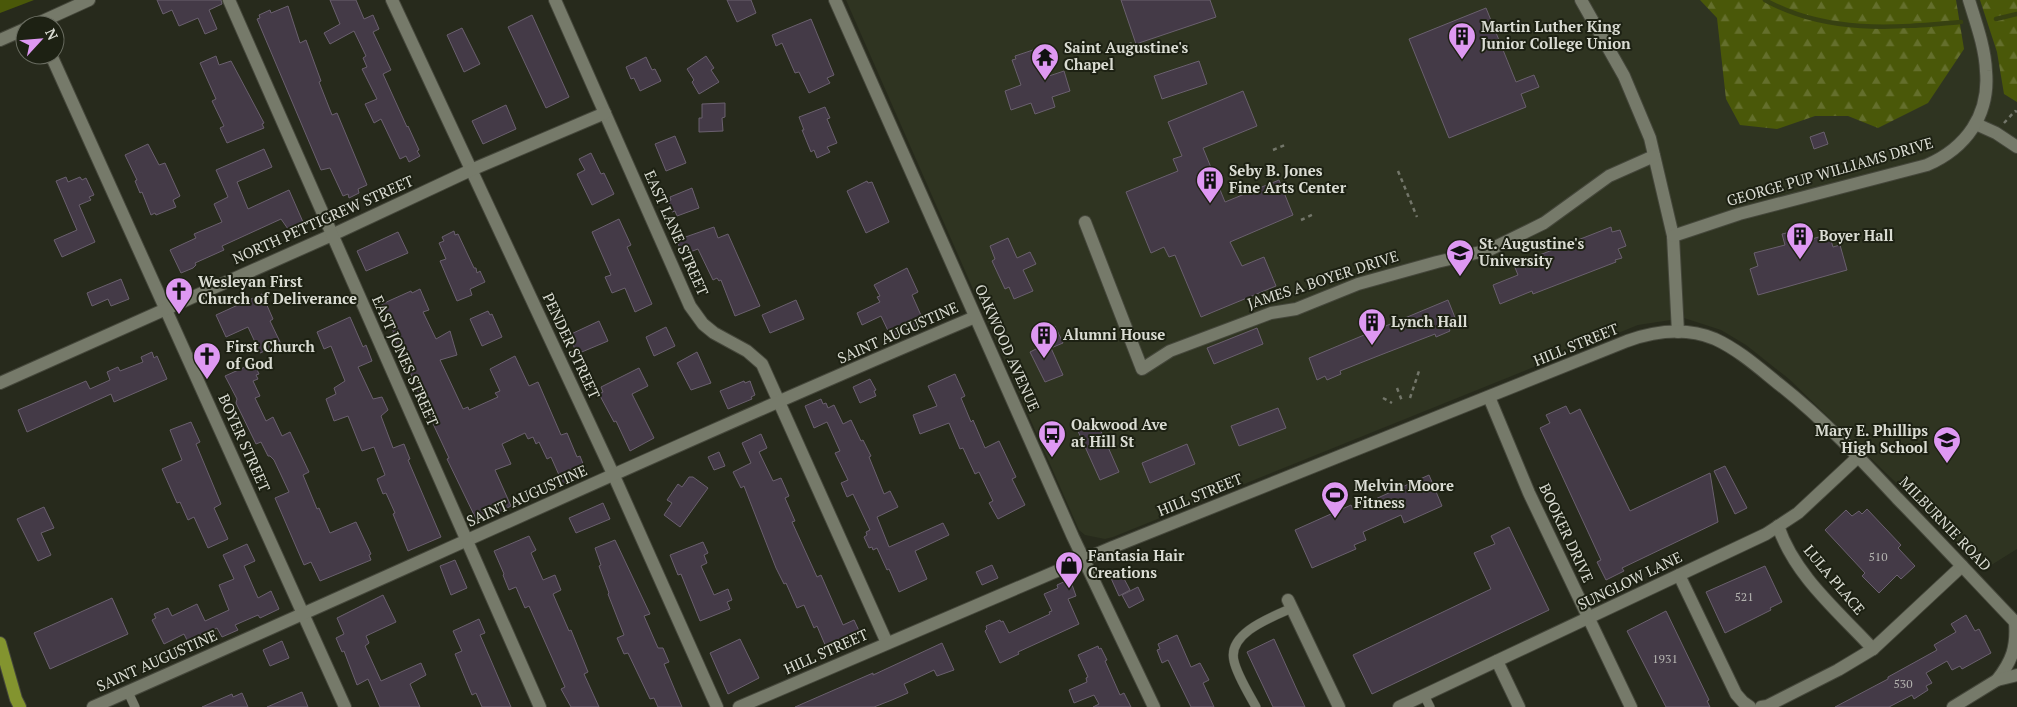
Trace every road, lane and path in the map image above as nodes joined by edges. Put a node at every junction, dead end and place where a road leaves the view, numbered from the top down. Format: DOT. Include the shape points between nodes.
graph roads {
  1 [pos="89,0"];
  2 [pos="229,0"];
  3 [pos="392,0"];
  4 [pos="555,0"];
  5 [pos="835,0"];
  6 [pos="1581,0"];
  7 [pos="1969,0"];
  8 [pos="57,15"];
  9 [pos="15,33"];
  10 [pos="0,40"];
  11 [pos="1132,43"];
  12 [pos="1106,54"];
  13 [pos="56,65"];
  14 [pos="2017,112"];
  15 [pos="605,113"];
  16 [pos="1976,124"];
  17 [pos="1996,132"];
  18 [pos="1285,145"];
  19 [pos="2017,147"];
  20 [pos="1273,150"];
  21 [pos="1654,156"];
  22 [pos="471,170"];
  23 [pos="1398,172"];
  24 [pos="1314,214"];
  25 [pos="1417,217"];
  26 [pos="1301,220"];
  27 [pos="1085,222"];
  28 [pos="332,235"];
  29 [pos="1673,236"];
  30 [pos="166,309"];
  31 [pos="975,317"];
  32 [pos="1678,332"];
  33 [pos="1419,371"];
  34 [pos="0,383"];
  35 [pos="1397,388"];
  36 [pos="1489,397"];
  37 [pos="1383,398"];
  38 [pos="1410,398"];
  39 [pos="1402,401"];
  40 [pos="780,402"];
  41 [pos="1392,403"];
  42 [pos="1858,457"];
  43 [pos="614,476"];
  44 [pos="1778,526"];
  45 [pos="467,540"];
  46 [pos="1083,560"];
  47 [pos="1962,566"];
  48 [pos="1679,575"];
  49 [pos="1290,604"];
  50 [pos="303,614"];
  51 [pos="1588,619"];
  52 [pos="2016,623"];
  53 [pos="0,643"];
  54 [pos="887,643"];
  55 [pos="1873,649"];
  56 [pos="1497,661"];
  57 [pos="2017,675"];
  58 [pos="1997,680"];
  59 [pos="128,692"];
  60 [pos="1427,701"];
  61 [pos="1960,705"];
  62 [pos="20,707"];
  63 [pos="93,707"];
  64 [pos="135,707"];
  65 [pos="345,707"];
  66 [pos="540,707"];
  67 [pos="717,707"];
  68 [pos="739,707"];
  69 [pos="1154,707"];
  70 [pos="1256,707"];
  71 [pos="1339,707"];
  72 [pos="1399,707"];
  73 [pos="1519,707"];
  74 [pos="1631,707"];
  75 [pos="1750,707"];
  76 [pos="1761,707"];
  1 -- 8 [label="street"];
  2 -- 28 [label="street, EAST JONES STREET"];
  3 -- 22 [label="street, PENDER STREET"];
  4 -- 15 [label="street, EAST LANE STREET"];
  5 -- 31 [label="street, OAKWOOD AVENUE"];
  6 -- 21 [label="street" via="1624,76 1645,122"];
  7 -- 16 [label="street, GEORGE PUP WILLIAMS DRIVE" via="1986,72 1985,97"];
  9 -- 10 [label="street"];
  11 -- 12 [label="path"];
  13 -- 30 [label="street, BOYER STREET"];
  14 -- 17 [label="path" via="2014,111"];
  15 -- 22 [label="street, NORTH PETTIGREW STREET"];
  15 -- 40 [label="street, EAST LANE STREET" via="690,306 714,333 762,364"];
  16 -- 17 [label="street"];
  16 -- 29 [label="street, GEORGE PUP WILLIAMS DRIVE" via="1957,148 1927,165 1740,214"];
  17 -- 19 [label="street"];
  18 -- 20 [label="path"];
  21 -- 27 [label="street, JAMES A BOYER DRIVE" via="1609,176 1544,223 1489,250 1358,284 1296,309 1272,313 1170,351 1142,369"];
  21 -- 29 [label="street"];
  22 -- 28 [label="street, NORTH PETTIGREW STREET"];
  22 -- 43 [label="street, PENDER STREET"];
  23 -- 25 [label="path"];
  24 -- 26 [label="path"];
  28 -- 30 [label="street, NORTH PETTIGREW STREET"];
  28 -- 45 [label="street, EAST JONES STREET"];
  29 -- 32 [label="street"];
  30 -- 34 [label="street, NORTH PETTIGREW STREET"];
  30 -- 50 [label="street, BOYER STREET"];
  31 -- 40 [label="street, SAINT AUGUSTINE"];
  31 -- 46 [label="street, OAKWOOD AVENUE"];
  32 -- 36 [label="street, HILL STREET" via="1643,335"];
  32 -- 42 [label="street, MILBURNIE ROAD" via="1714,339 1744,357 1808,407"];
  33 -- 38 [label="path"];
  35 -- 39 [label="path"];
  36 -- 46 [label="street, HILL STREET"];
  36 -- 51 [label="street, BOOKER DRIVE" via="1529,493"];
  37 -- 41 [label="path"];
  40 -- 43 [label="street, SAINT AUGUSTINE"];
  40 -- 54 [label="street, EAST LANE STREET"];
  42 -- 44 [label="street, SUNGLOW LANE" via="1818,496"];
  42 -- 47 [label="street, MILBURNIE ROAD"];
  43 -- 45 [label="street, SAINT AUGUSTINE"];
  43 -- 67 [label="street, PENDER STREET"];
  44 -- 48 [label="street, SUNGLOW LANE"];
  44 -- 55 [label="street, LULA PLACE" via="1802,571"];
  45 -- 50 [label="street, SAINT AUGUSTINE"];
  45 -- 66 [label="street, EAST JONES STREET"];
  46 -- 54 [label="street, HILL STREET"];
  46 -- 69 [label="street, OAKWOOD AVENUE"];
  47 -- 52 [label="street, MILBURNIE ROAD"];
  47 -- 55 [label="street"];
  48 -- 51 [label="street, SUNGLOW LANE"];
  48 -- 75 [label="street" via="1736,694"];
  49 -- 70 [label="lane" via="1247,630 1234,646 1233,661"];
  49 -- 71 [label="street"];
  50 -- 59 [label="street, SAINT AUGUSTINE"];
  50 -- 65 [label="street, BOYER STREET"];
  51 -- 56 [label="street, SUNGLOW LANE"];
  51 -- 74 [label="street, BOOKER DRIVE"];
  52 -- 58 [label="street" via="2014,655"];
  53 -- 62 [label="main road"];
  54 -- 68 [label="street, HILL STREET"];
  55 -- 76 [label="street" via="1838,670"];
  56 -- 60 [label="street, SUNGLOW LANE"];
  56 -- 73 [label="street"];
  57 -- 58 [label="street"];
  58 -- 61 [label="street"];
  59 -- 63 [label="street, SAINT AUGUSTINE"];
  59 -- 64 [label="lane"];
  60 -- 72 [label="street, SUNGLOW LANE"];
}
